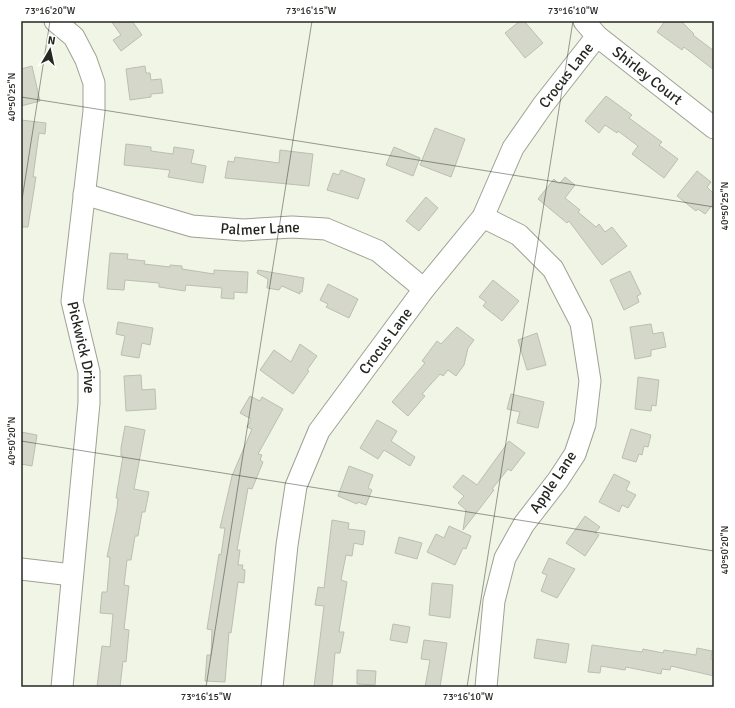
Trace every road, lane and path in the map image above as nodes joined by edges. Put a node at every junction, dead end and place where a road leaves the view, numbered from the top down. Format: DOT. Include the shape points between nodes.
graph roads {
  1 [pos="56,21"];
  2 [pos="590,28"];
  3 [pos="714,128"];
  4 [pos="84,194"];
  5 [pos="483,217"];
  6 [pos="424,289"];
  7 [pos="21,569"];
  8 [pos="72,574"];
  9 [pos="62,687"];
  10 [pos="272,687"];
  11 [pos="486,687"];
  1 -- 4 [label="street, Pickwick Drive" via="74,37 94,83 94,111"];
  2 -- 3 [label="street, Shirley Court"];
  2 -- 5 [label="street, Crocus Lane" via="543,105 513,148"];
  4 -- 6 [label="street, Palmer Lane" via="192,226 243,230 292,227 326,229 378,250"];
  4 -- 8 [label="street, Pickwick Drive" via="72,301 89,372 90,403"];
  5 -- 6 [label="street, Crocus Lane"];
  5 -- 11 [label="street, Apple Lane" via="519,235 553,269 582,323 590,382 585,424 575,454 524,524 505,558 494,601"];
  6 -- 10 [label="street, Crocus Lane" via="319,431 296,486"];
  7 -- 8 [label="street"];
  8 -- 9 [label="street, Pickwick Drive"];
}
